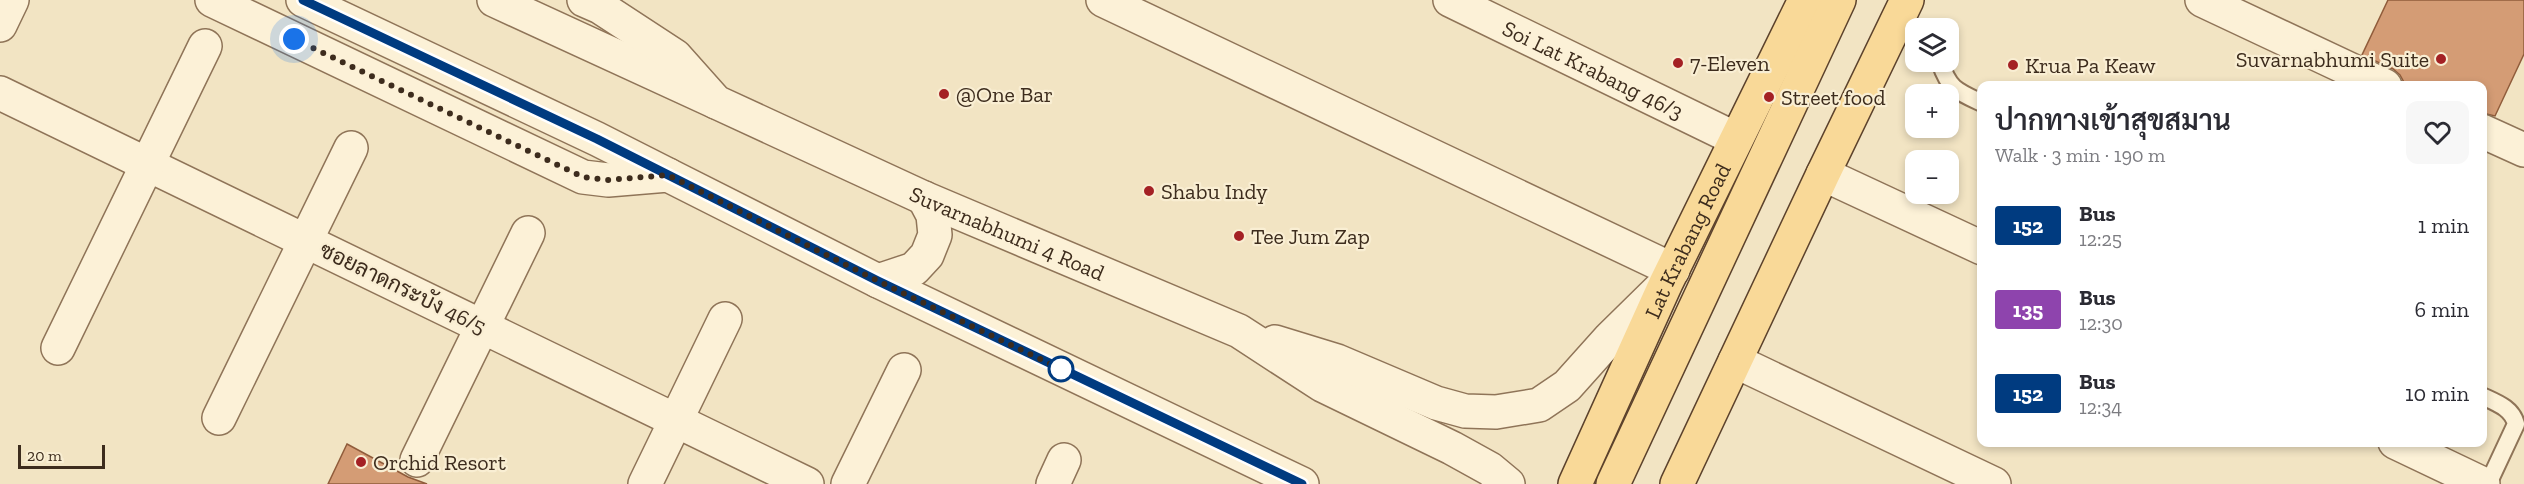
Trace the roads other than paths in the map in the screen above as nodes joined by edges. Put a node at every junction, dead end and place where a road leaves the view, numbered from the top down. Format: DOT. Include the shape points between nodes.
graph roads {
  1 [pos="12,0"];
  2 [pos="212,0"];
  3 [pos="303,0"];
  4 [pos="494,0"];
  5 [pos="584,0"];
  6 [pos="1103,0"];
  7 [pos="1450,0"];
  8 [pos="1805,0"];
  9 [pos="1839,0"];
  10 [pos="2202,0"];
  11 [pos="1900,16"];
  12 [pos="0,26"];
  13 [pos="206,46"];
  14 [pos="1944,72"];
  15 [pos="2374,81"];
  16 [pos="0,93"];
  17 [pos="1977,101"];
  18 [pos="716,102"];
  19 [pos="2487,133"];
  20 [pos="1736,139"];
  21 [pos="351,148"];
  22 [pos="2524,150"];
  23 [pos="146,164"];
  24 [pos="1823,174"];
  25 [pos="668,175"];
  26 [pos="924,198"];
  27 [pos="528,233"];
  28 [pos="305,240"];
  29 [pos="1977,246"];
  30 [pos="1669,277"];
  31 [pos="878,281"];
  32 [pos="725,319"];
  33 [pos="482,327"];
  34 [pos="1239,331"];
  35 [pos="58,348"];
  36 [pos="1735,361"];
  37 [pos="904,370"];
  38 [pos="2487,399"];
  39 [pos="219,418"];
  40 [pos="675,420"];
  41 [pos="2405,447"];
  42 [pos="417,460"];
  43 [pos="645,484"];
  44 [pos="807,484"];
  45 [pos="848,484"];
  46 [pos="1302,484"];
  47 [pos="1508,484"];
  48 [pos="1575,484"];
  49 [pos="1613,484"];
  50 [pos="1673,484"];
  51 [pos="1994,484"];
  52 [pos="2483,484"];
  53 [pos="2488,484"];
  1 -- 12 [label="street"];
  2 -- 25 [label="street" via="583,177 608,180"];
  3 -- 25 [label="street"];
  4 -- 18 [label="street, Suvarnabhumi 4 Road"];
  5 -- 18 [label="street" via="675,56"];
  6 -- 30 [label="street"];
  7 -- 20 [label="street, Soi Lat Krabang 46/3"];
  8 -- 20 [label="main road, Lat Krabang Road"];
  9 -- 49 [label="main road"];
  10 -- 15 [label="street"];
  11 -- 24 [label="main road"];
  11 -- 50 [label="main road"];
  13 -- 23 [label="street"];
  14 -- 17 [label="lane" via="1956,92"];
  16 -- 23 [label="street, ซอยลาดกระบัง 46/5"];
  18 -- 26 [label="street, Suvarnabhumi 4 Road"];
  19 -- 22 [label="street"];
  20 -- 30 [label="main road, Lat Krabang Road"];
  21 -- 28 [label="street"];
  23 -- 28 [label="street, ซอยลาดกระบัง 46/5"];
  23 -- 35 [label="street"];
  24 -- 29 [label="street"];
  24 -- 36 [label="main road"];
  25 -- 31 [label="street"];
  26 -- 31 [label="street" via="933,215 935,235 927,255 914,269"];
  26 -- 34 [label="street, Suvarnabhumi 4 Road"];
  27 -- 33 [label="street"];
  28 -- 33 [label="street, ซอยลาดกระบัง 46/5"];
  28 -- 39 [label="street"];
  30 -- 34 [label="street" via="1567,386 1539,405 1496,412 1466,411 1436,403 1337,361"];
  30 -- 48 [label="main road, Lat Krabang Road"];
  31 -- 46 [label="street"];
  32 -- 40 [label="street"];
  33 -- 40 [label="street, ซอยลาดกระบัง 46/5"];
  33 -- 42 [label="street"];
  34 -- 47 [label="street, Suvarnabhumi 4 Road" via="1322,385 1452,448"];
  36 -- 50 [label="main road"];
  36 -- 51 [label="street"];
  37 -- 45 [label="street"];
  38 -- 53 [label="lane" via="2514,414 2516,424"];
  40 -- 43 [label="street"];
  40 -- 44 [label="street, ซอยลาดกระบัง 46/5"];
  41 -- 52 [label="street"];
}
